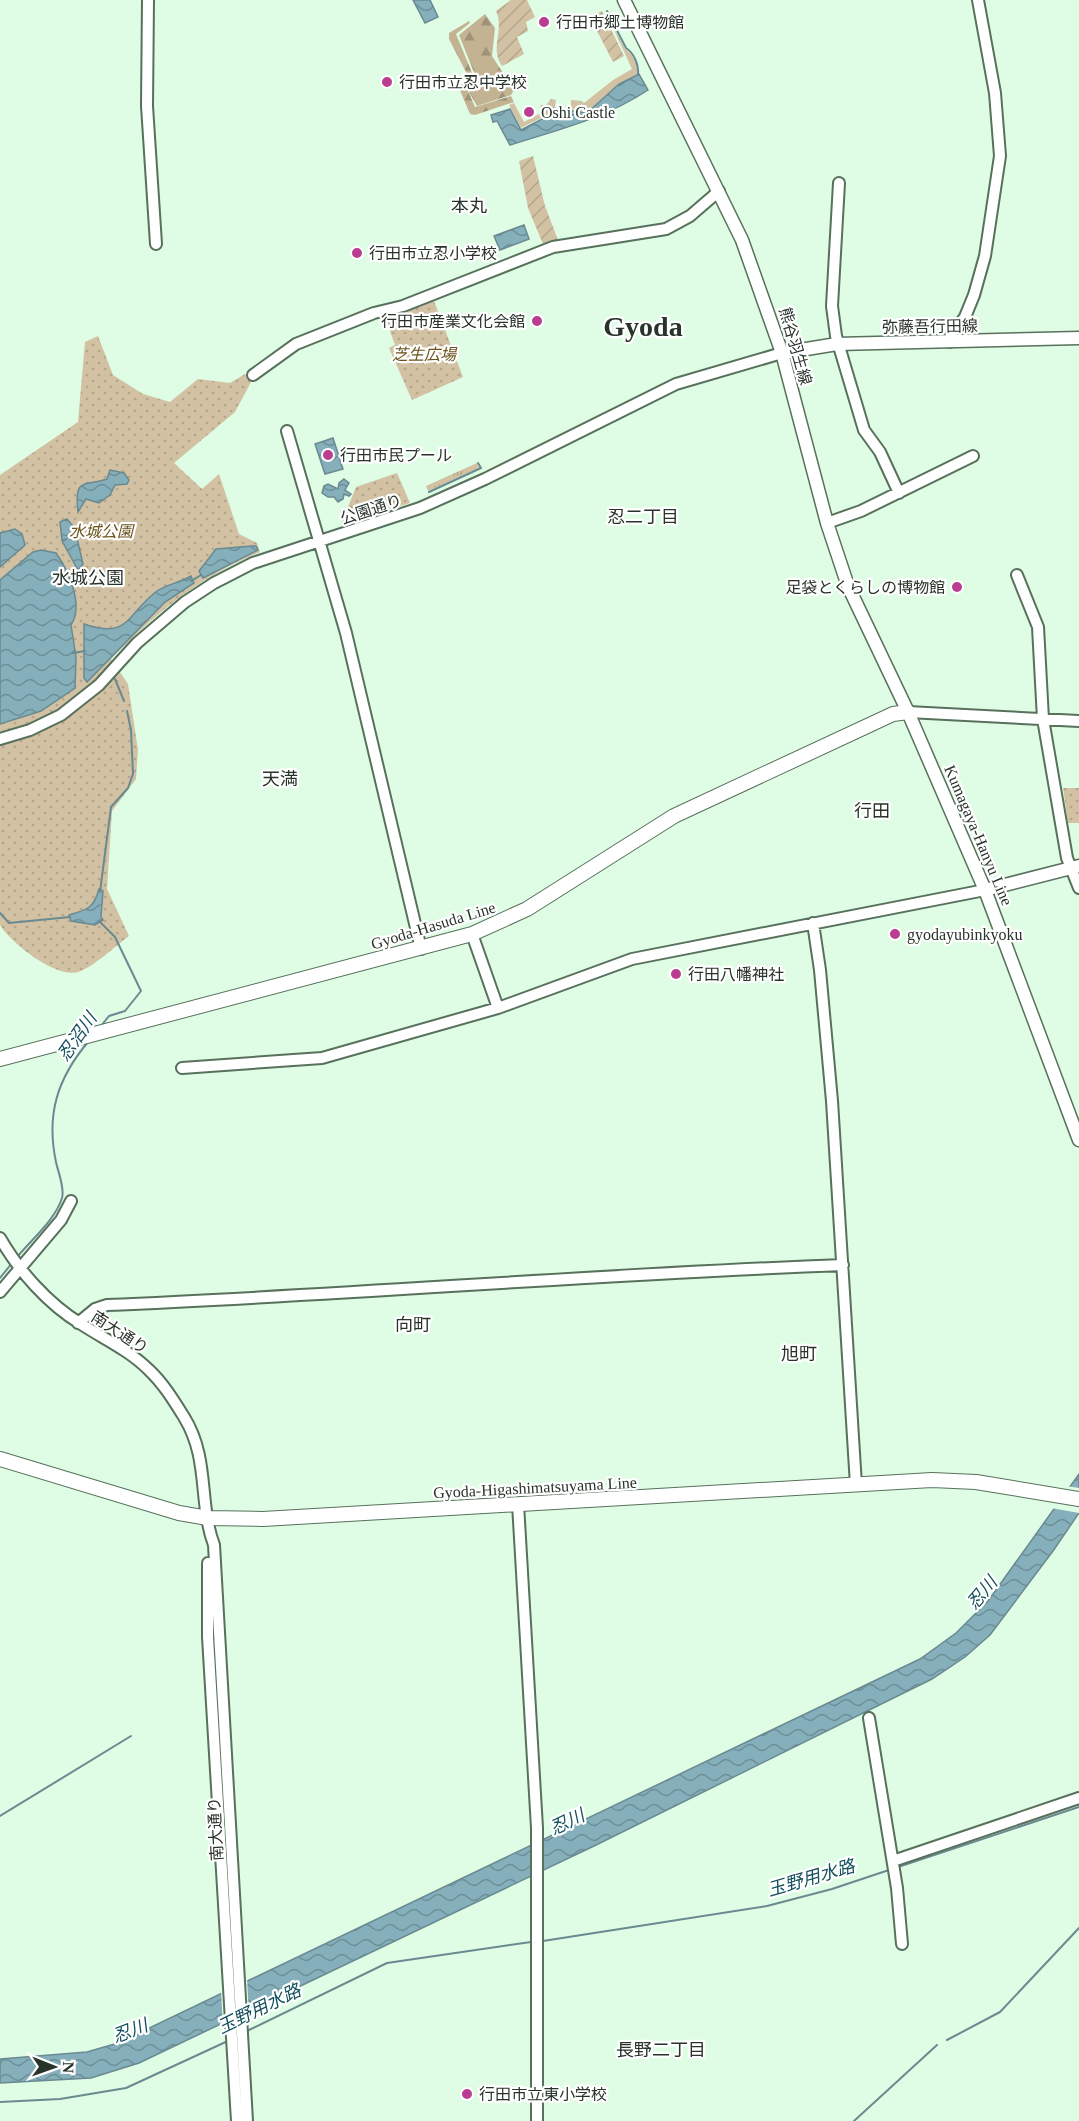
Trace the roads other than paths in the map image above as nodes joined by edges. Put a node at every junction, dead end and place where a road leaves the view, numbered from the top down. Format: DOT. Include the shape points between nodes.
graph roads {
  1 [pos="148,0"];
  2 [pos="624,0"];
  3 [pos="978,0"];
  4 [pos="839,183"];
  5 [pos="719,191"];
  6 [pos="156,244"];
  7 [pos="1079,338"];
  8 [pos="950,342"];
  9 [pos="837,344"];
  10 [pos="782,352"];
  11 [pos="253,375"];
  12 [pos="287,431"];
  13 [pos="973,456"];
  14 [pos="899,493"];
  15 [pos="827,523"];
  16 [pos="320,541"];
  17 [pos="1017,575"];
  18 [pos="908,712"];
  19 [pos="1044,719"];
  20 [pos="1079,721"];
  21 [pos="0,739"];
  22 [pos="1075,867"];
  23 [pos="1079,888"];
  24 [pos="985,890"];
  25 [pos="813,923"];
  26 [pos="472,934"];
  27 [pos="421,949"];
  28 [pos="498,1008"];
  29 [pos="0,1059"];
  30 [pos="182,1068"];
  31 [pos="1079,1140"];
  32 [pos="71,1201"];
  33 [pos="0,1238"];
  34 [pos="843,1265"];
  35 [pos="20,1268"];
  36 [pos="0,1292"];
  37 [pos="78,1323"];
  38 [pos="0,1459"];
  39 [pos="856,1485"];
  40 [pos="1079,1499"];
  41 [pos="518,1504"];
  42 [pos="208,1518"];
  43 [pos="869,1718"];
  44 [pos="1079,1798"];
  45 [pos="894,1866"];
  46 [pos="902,1944"];
  47 [pos="238,2030"];
  48 [pos="237,2121"];
  49 [pos="247,2121"];
  50 [pos="537,2121"];
  1 -- 6 [label="street" via="147,106"];
  2 -- 5 [label="main road, 熊谷羽生線"];
  3 -- 8 [label="street" via="995,93 1000,156 985,256 974,295"];
  4 -- 9 [label="street" via="832,306"];
  5 -- 10 [label="main road, 熊谷羽生線" via="756,274"];
  5 -- 11 [label="street" via="690,216 666,229 582,241 544,251 296,344"];
  7 -- 8 [label="main road, 弥藤吾行田線"];
  8 -- 9 [label="main road, 弥藤吾行田線"];
  9 -- 10 [label="main road, 弥藤吾行田線"];
  9 -- 14 [label="street" via="864,430 880,452"];
  10 -- 15 [label="main road, 熊谷羽生線"];
  10 -- 16 [label="street, 公園通り" via="676,384 429,505"];
  12 -- 16 [label="street"];
  13 -- 14 [label="street"];
  14 -- 15 [label="street"];
  15 -- 18 [label="main road, 熊谷羽生線" via="858,612"];
  16 -- 21 [label="street, 公園通り" via="269,556 214,583 157,626 77,704 30,730"];
  16 -- 27 [label="street" via="369,723"];
  17 -- 19 [label="street" via="1038,627"];
  18 -- 19 [label="street"];
  18 -- 24 [label="main road, Kumagaya-Hanyu Line"];
  18 -- 26 [label="main road, Gyoda-Hasuda Line" via="893,714 675,816 527,909"];
  19 -- 20 [label="street"];
  19 -- 22 [label="street"];
  22 -- 23 [label="street"];
  22 -- 24 [label="main road"];
  24 -- 25 [label="street"];
  24 -- 31 [label="main road, Kumagaya-Hanyu Line"];
  25 -- 28 [label="street" via="632,960"];
  25 -- 34 [label="street" via="825,1019"];
  26 -- 27 [label="main road, Gyoda-Hasuda Line"];
  26 -- 28 [label="street"];
  27 -- 29 [label="main road, Gyoda-Hasuda Line"];
  28 -- 30 [label="street" via="310,1060"];
  32 -- 35 [label="street" via="61,1220"];
  33 -- 35 [label="street, 南大通り"];
  34 -- 37 [label="street" via="675,1271 107,1305"];
  34 -- 39 [label="street"];
  35 -- 36 [label="street"];
  35 -- 37 [label="street, 南大通り"];
  37 -- 42 [label="street, 南大通り" via="126,1351 149,1370 184,1417 201,1455"];
  38 -- 42 [label="main road, Gyoda-Higashimatsuyama Line" via="179,1513"];
  39 -- 40 [label="main road, Gyoda-Higashimatsuyama Line" via="952,1481"];
  39 -- 41 [label="main road, Gyoda-Higashimatsuyama Line"];
  41 -- 42 [label="main road, Gyoda-Higashimatsuyama Line" via="328,1516"];
  41 -- 50 [label="street" via="537,1833"];
  42 -- 47 [label="street, 南大通り" via="214,1545"];
  43 -- 45 [label="street"];
  44 -- 45 [label="street"];
  45 -- 46 [label="street"];
  47 -- 48 [label="street, 南大通り" via="232,2045"];
  47 -- 49 [label="street, 南大通り"];
}
